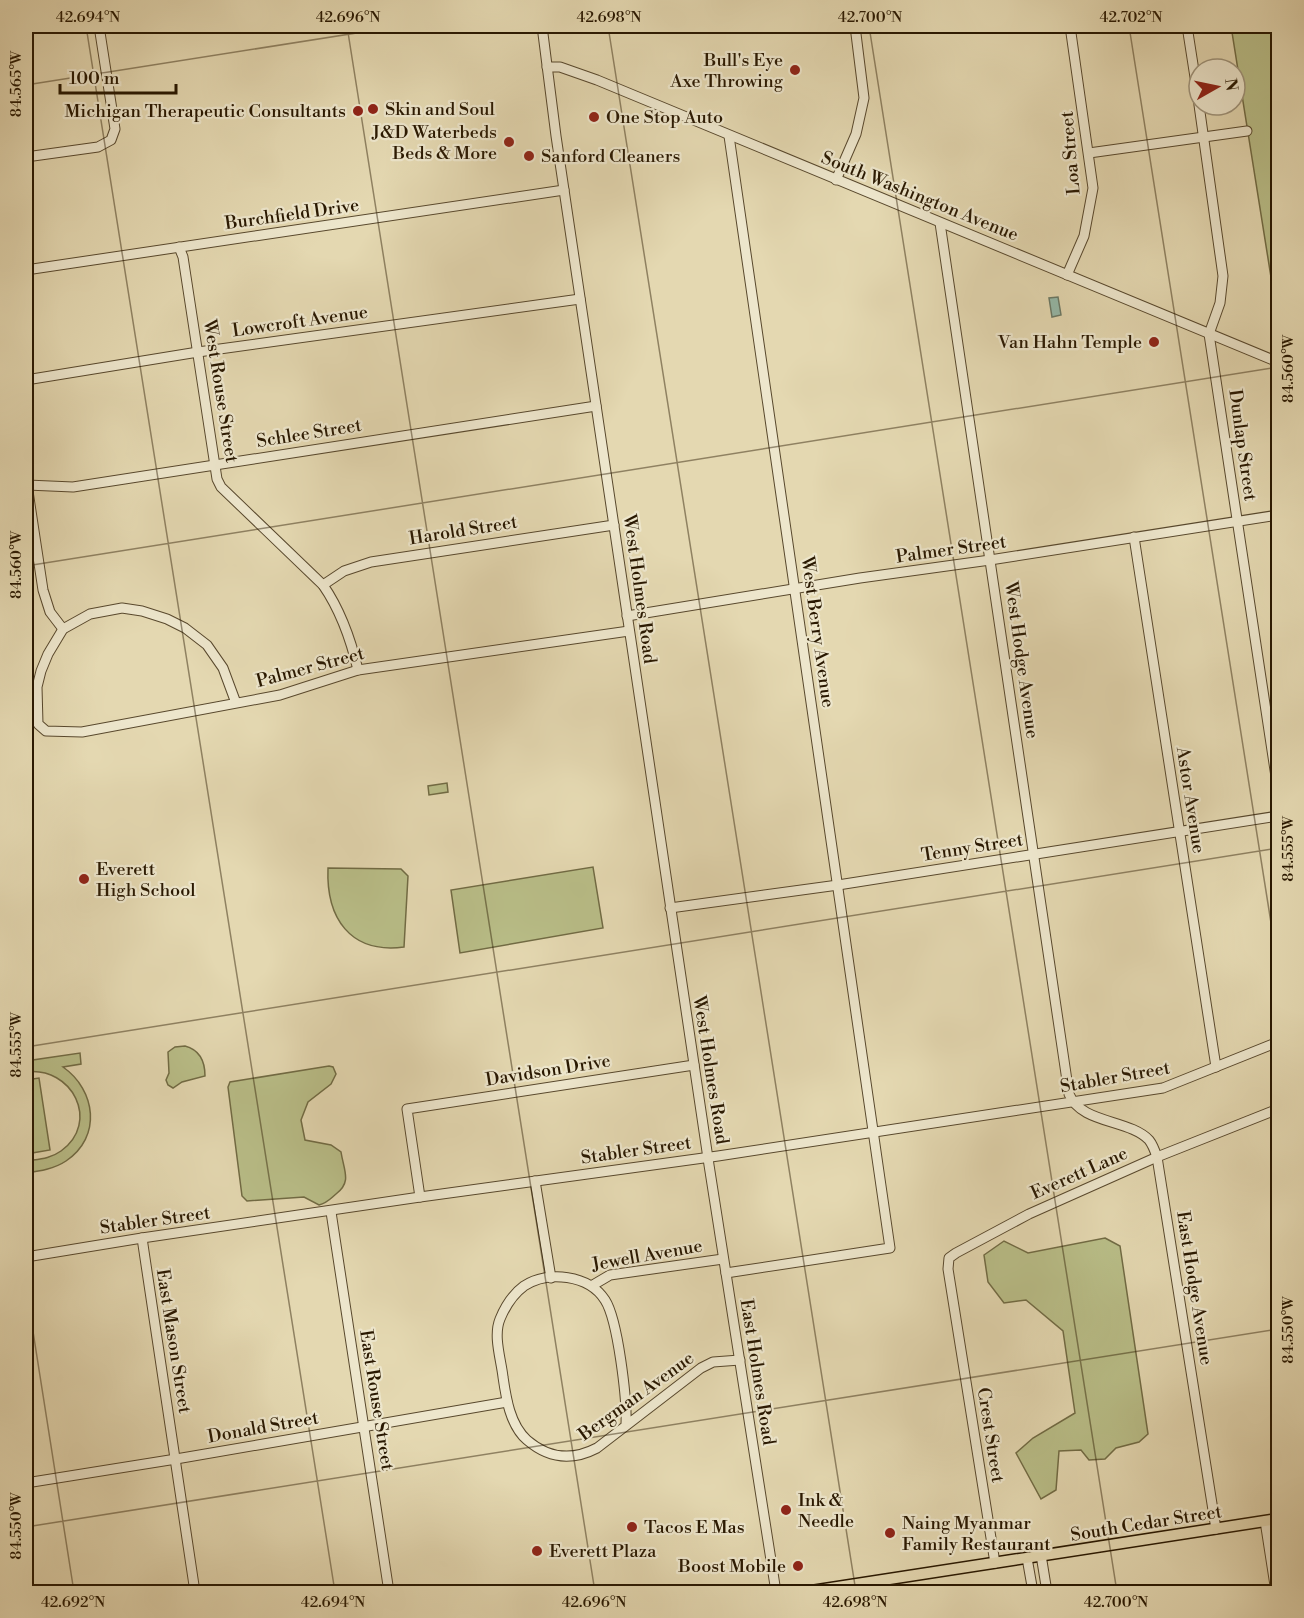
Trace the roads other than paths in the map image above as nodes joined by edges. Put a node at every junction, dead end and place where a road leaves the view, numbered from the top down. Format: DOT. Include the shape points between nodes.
graph roads {
  1 [pos="99,26"];
  2 [pos="542,26"];
  3 [pos="855,26"];
  4 [pos="1070,26"];
  5 [pos="1187,26"];
  6 [pos="1192,57"];
  7 [pos="547,67"];
  8 [pos="1201,117"];
  9 [pos="1247,131"];
  10 [pos="729,136"];
  11 [pos="1204,138"];
  12 [pos="1089,153"];
  13 [pos="26,157"];
  14 [pos="836,180"];
  15 [pos="564,190"];
  16 [pos="940,223"];
  17 [pos="179,247"];
  18 [pos="26,270"];
  19 [pos="1068,275"];
  20 [pos="580,299"];
  21 [pos="1209,334"];
  22 [pos="198,352"];
  23 [pos="1278,362"];
  24 [pos="26,380"];
  25 [pos="596,406"];
  26 [pos="215,464"];
  27 [pos="26,482"];
  28 [pos="1278,515"];
  29 [pos="1237,521"];
  30 [pos="614,525"];
  31 [pos="1134,537"];
  32 [pos="990,560"];
  33 [pos="323,585"];
  34 [pos="795,590"];
  35 [pos="627,616"];
  36 [pos="63,629"];
  37 [pos="629,631"];
  38 [pos="358,670"];
  39 [pos="236,703"];
  40 [pos="1278,790"];
  41 [pos="1278,816"];
  42 [pos="1179,831"];
  43 [pos="1034,854"];
  44 [pos="838,885"];
  45 [pos="670,908"];
  46 [pos="1278,1042"];
  47 [pos="694,1065"];
  48 [pos="1216,1067"];
  49 [pos="1072,1102"];
  50 [pos="1278,1109"];
  51 [pos="874,1132"];
  52 [pos="708,1157"];
  53 [pos="1157,1157"];
  54 [pos="535,1181"];
  55 [pos="420,1197"];
  56 [pos="331,1212"];
  57 [pos="142,1238"];
  58 [pos="26,1257"];
  59 [pos="723,1259"];
  60 [pos="726,1273"];
  61 [pos="551,1278"];
  62 [pos="593,1285"];
  63 [pos="955,1312"];
  64 [pos="740,1360"];
  65 [pos="507,1402"];
  66 [pos="626,1424"];
  67 [pos="363,1426"];
  68 [pos="176,1459"];
  69 [pos="26,1483"];
  70 [pos="1278,1519"];
  71 [pos="1265,1521"];
  72 [pos="1216,1529"];
  73 [pos="1041,1555"];
  74 [pos="1027,1558"];
  75 [pos="995,1563"];
  76 [pos="195,1593"];
  77 [pos="389,1593"];
  78 [pos="776,1593"];
  79 [pos="805,1593"];
  80 [pos="1033,1593"];
  81 [pos="1047,1593"];
  82 [pos="1276,1593"];
  1 -- 13 [label="street" via="115,129 111,140 98,147"];
  2 -- 7 [label="street, West Holmes Road"];
  3 -- 14 [label="street" via="864,98 856,134"];
  4 -- 12 [label="street, Loa Street"];
  5 -- 6 [label="street, Dunlap Street"];
  7 -- 10 [label="street, South Washington Avenue" via="560,67 597,80"];
  7 -- 15 [label="street, West Holmes Road"];
  8 -- 11 [label="street, Dunlap Street"];
  9 -- 11 [label="street"];
  10 -- 14 [label="street, South Washington Avenue"];
  10 -- 34 [label="street, West Berry Avenue"];
  11 -- 12 [label="street"];
  11 -- 21 [label="street, Dunlap Street" via="1223,276 1220,303"];
  12 -- 19 [label="street, Loa Street" via="1093,188 1089,217"];
  14 -- 16 [label="street, South Washington Avenue"];
  15 -- 17 [label="street, Burchfield Drive"];
  15 -- 20 [label="street, West Holmes Road"];
  16 -- 19 [label="street, South Washington Avenue"];
  16 -- 32 [label="street, West Hodge Avenue"];
  17 -- 18 [label="street, Burchfield Drive"];
  17 -- 22 [label="street, West Rouse Street"];
  19 -- 21 [label="street, South Washington Avenue"];
  20 -- 22 [label="street, Lowcroft Avenue"];
  20 -- 25 [label="street, West Holmes Road"];
  21 -- 23 [label="street, South Washington Avenue"];
  21 -- 29 [label="street, Dunlap Street"];
  22 -- 24 [label="street, Lowcroft Avenue"];
  22 -- 26 [label="street, West Rouse Street"];
  25 -- 26 [label="street, Schlee Street"];
  25 -- 30 [label="street, West Holmes Road"];
  26 -- 27 [label="street, Schlee Street" via="73,487"];
  26 -- 33 [label="street, West Rouse Street" via="221,487"];
  27 -- 36 [label="street" via="43,590 50,612"];
  28 -- 29 [label="street, Palmer Street"];
  29 -- 31 [label="street, Palmer Street"];
  29 -- 40 [label="street, Dunlap Street"];
  30 -- 33 [label="street, Harold Street" via="371,562 344,571"];
  30 -- 35 [label="street, West Holmes Road"];
  31 -- 32 [label="street, Palmer Street"];
  31 -- 42 [label="street, Astor Avenue"];
  32 -- 34 [label="street, Palmer Street"];
  32 -- 43 [label="street, West Hodge Avenue"];
  33 -- 38 [label="street, West Rouse Street" via="335,602"];
  34 -- 35 [label="street, Palmer Street"];
  34 -- 44 [label="street, West Berry Avenue"];
  35 -- 37 [label="street, West Holmes Road"];
  36 -- 39 [label="street" via="90,614 122,608 167,619 207,645 223,668"];
  36 -- 39 [label="street, Palmer Street" via="48,654 37,687 38,724 46,731 82,732"];
  37 -- 38 [label="street, Palmer Street"];
  37 -- 45 [label="street, West Holmes Road"];
  38 -- 39 [label="street, Palmer Street" via="280,695"];
  41 -- 42 [label="street, Tenny Street"];
  42 -- 43 [label="street, Tenny Street"];
  42 -- 48 [label="street, Astor Avenue"];
  43 -- 44 [label="street, Tenny Street"];
  43 -- 49 [label="street, West Hodge Avenue"];
  44 -- 45 [label="street, Tenny Street"];
  44 -- 51 [label="street, West Berry Avenue"];
  45 -- 47 [label="street, West Holmes Road"];
  46 -- 48 [label="street, Stabler Street"];
  47 -- 52 [label="street, West Holmes Road"];
  47 -- 55 [label="street, Davidson Drive" via="407,1109"];
  48 -- 49 [label="street, Stabler Street" via="1163,1088"];
  49 -- 51 [label="street, Stabler Street"];
  49 -- 53 [label="street" via="1083,1111 1148,1139"];
  50 -- 53 [label="street, Everett Lane"];
  51 -- 52 [label="street, Stabler Street"];
  51 -- 60 [label="street, West Berry Avenue" via="890,1248"];
  52 -- 54 [label="street, Stabler Street"];
  52 -- 59 [label="street, East Holmes Road"];
  53 -- 63 [label="street, Everett Lane" via="1029,1214 949,1258"];
  53 -- 72 [label="street, East Hodge Avenue"];
  54 -- 55 [label="street, Stabler Street"];
  54 -- 61 [label="street"];
  55 -- 56 [label="street, Stabler Street"];
  56 -- 57 [label="street, Stabler Street"];
  56 -- 67 [label="street, East Rouse Street"];
  57 -- 58 [label="street, Stabler Street"];
  57 -- 68 [label="street, East Mason Street"];
  59 -- 60 [label="street, East Holmes Road"];
  59 -- 62 [label="street, Jewell Avenue" via="610,1275"];
  60 -- 64 [label="street, East Holmes Road"];
  61 -- 62 [label="street, Jewell Avenue" via="578,1279"];
  61 -- 65 [label="street, Jewell Avenue" via="525,1286 508,1303 499,1320 497,1335"];
  62 -- 66 [label="street" via="612,1314 624,1380"];
  63 -- 75 [label="street, Crest Street"];
  64 -- 66 [label="street, Bergman Avenue" via="713,1362 701,1368"];
  64 -- 78 [label="street, East Holmes Road"];
  65 -- 66 [label="street, Bergman Avenue" via="524,1438 539,1450 564,1456 591,1451"];
  65 -- 67 [label="street, Donald Street"];
  67 -- 68 [label="street, Donald Street"];
  67 -- 77 [label="street, East Rouse Street"];
  68 -- 69 [label="street, Donald Street"];
  68 -- 76 [label="street, East Mason Street"];
  70 -- 71 [label="main road, South Cedar Street"];
  71 -- 72 [label="main road, South Cedar Street"];
  71 -- 82 [label="street"];
  72 -- 73 [label="main road, South Cedar Street"];
  73 -- 74 [label="main road, South Cedar Street"];
  73 -- 81 [label="street"];
  74 -- 75 [label="main road, South Cedar Street"];
  74 -- 80 [label="street"];
  75 -- 79 [label="main road, South Cedar Street"];
}
